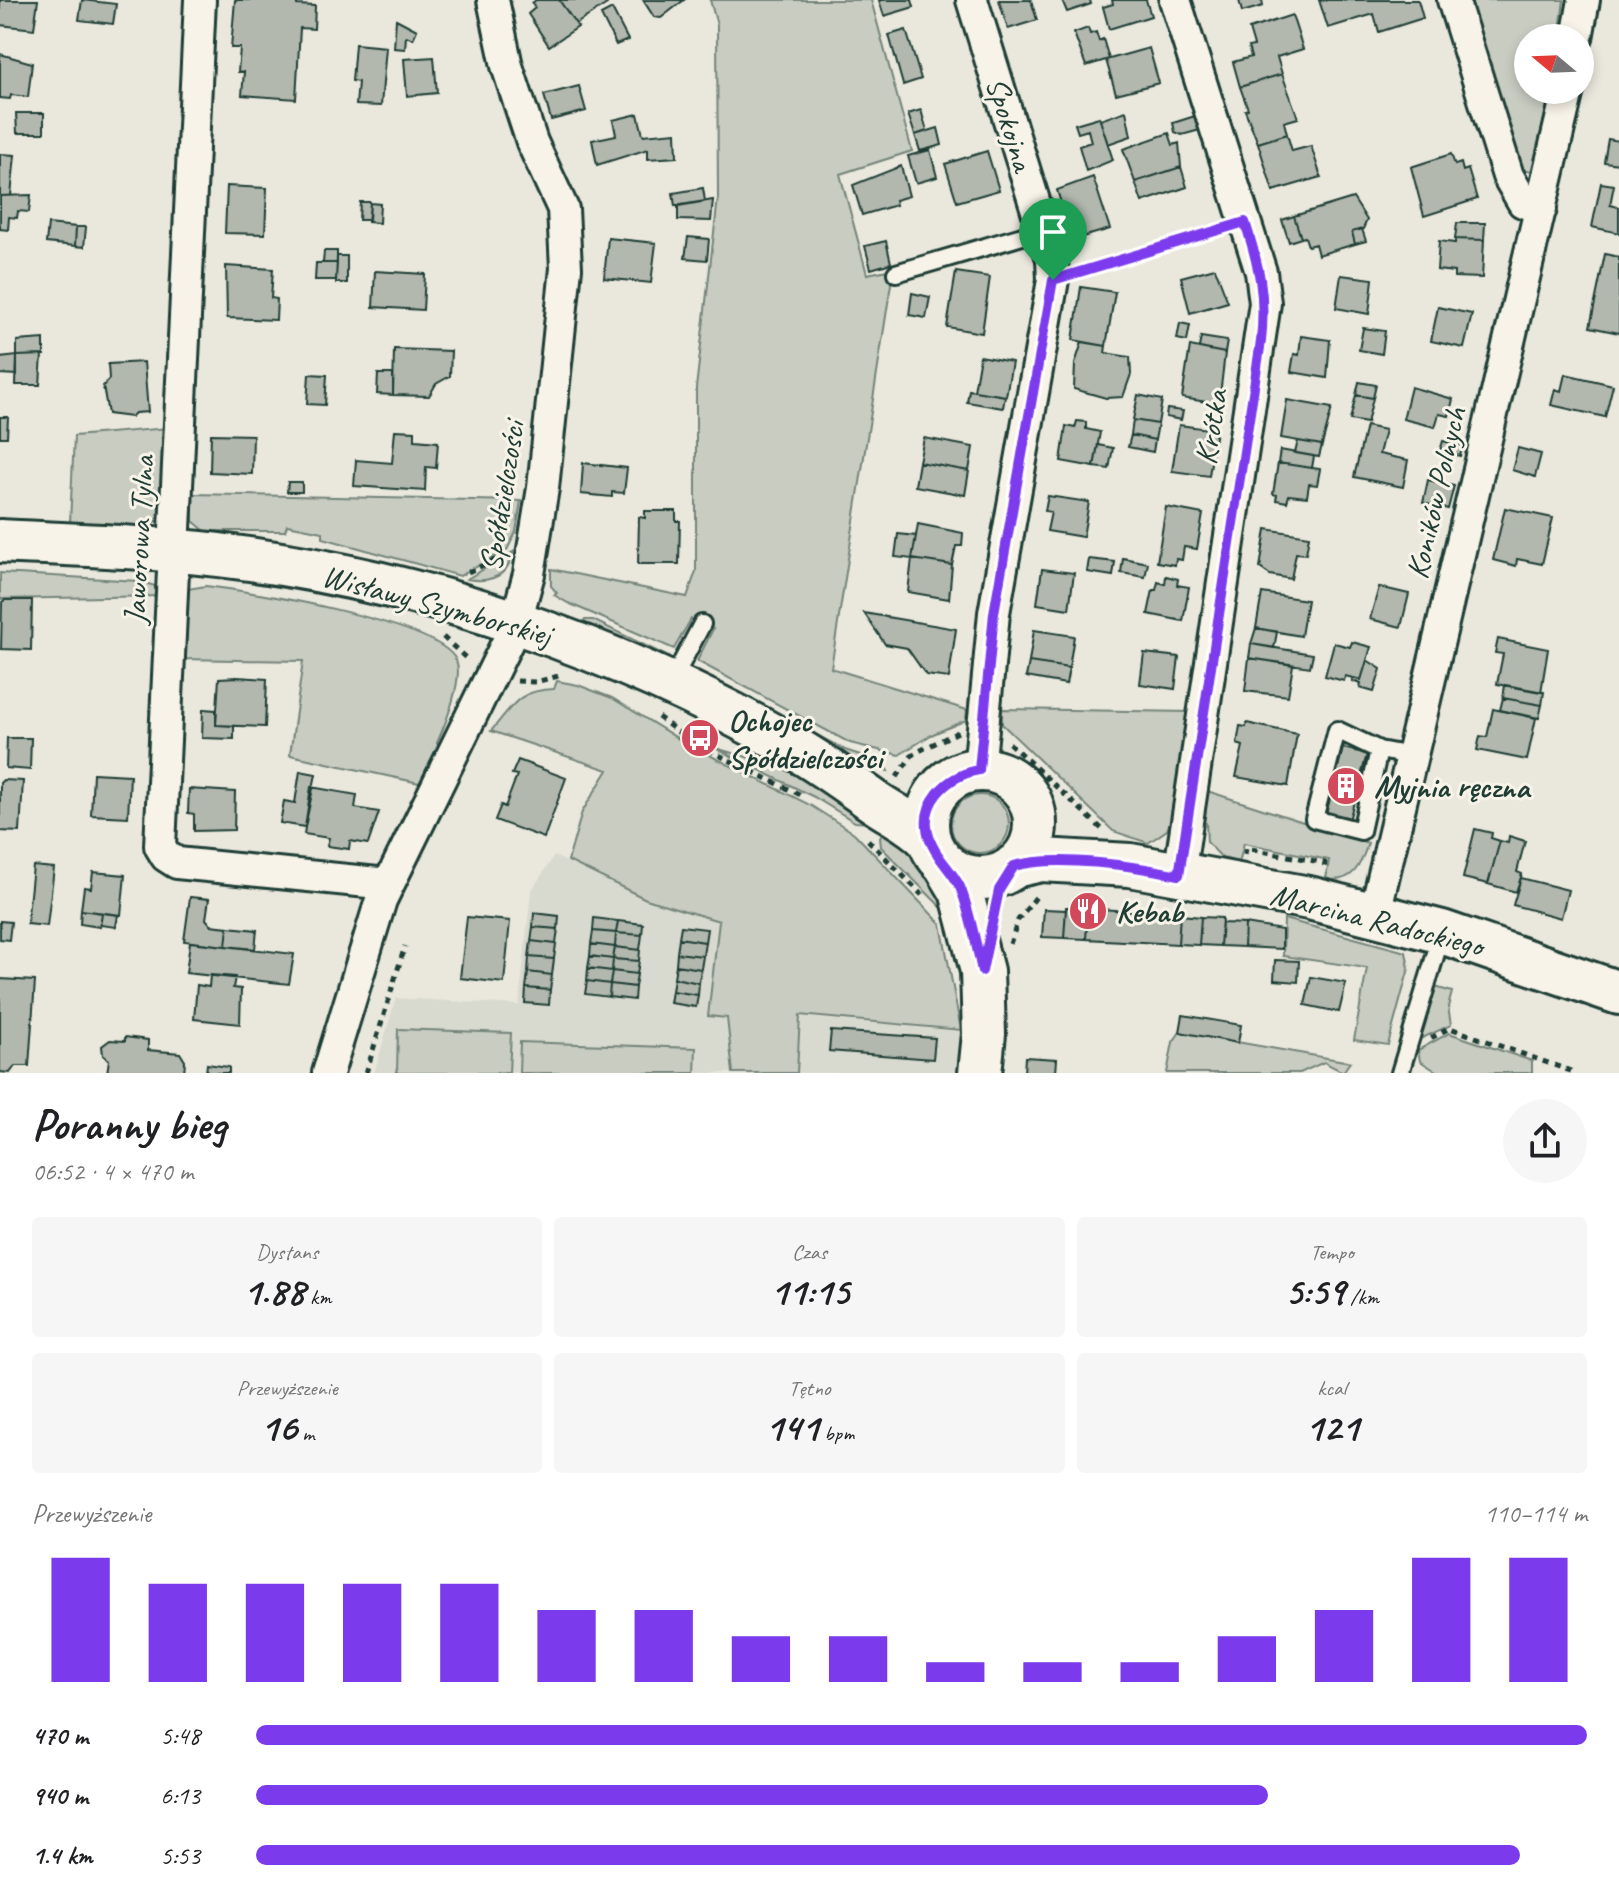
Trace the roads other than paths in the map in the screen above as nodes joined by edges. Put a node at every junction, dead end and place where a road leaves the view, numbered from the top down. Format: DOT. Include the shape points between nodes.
graph roads {
  1 [pos="200,0"];
  2 [pos="493,0"];
  3 [pos="972,0"];
  4 [pos="1175,0"];
  5 [pos="1453,0"];
  6 [pos="1584,0"];
  7 [pos="1580,24"];
  8 [pos="1565,104"];
  9 [pos="1541,209"];
  10 [pos="1043,230"];
  11 [pos="896,273"];
  12 [pos="0,541"];
  13 [pos="174,551"];
  14 [pos="514,623"];
  15 [pos="702,624"];
  16 [pos="664,700"];
  17 [pos="1379,750"];
  18 [pos="1411,756"];
  19 [pos="976,763"];
  20 [pos="830,790"];
  21 [pos="1032,806"];
  22 [pos="1119,850"];
  23 [pos="1012,867"];
  24 [pos="934,869"];
  25 [pos="1179,875"];
  26 [pos="388,884"];
  27 [pos="1375,913"];
  28 [pos="1442,932"];
  29 [pos="996,959"];
  30 [pos="1619,993"];
  31 [pos="328,1073"];
  32 [pos="980,1073"];
  33 [pos="1400,1073"];
  1 -- 13 [label="street, Jaworowa Tylna"];
  2 -- 14 [label="street, Spółdzielczości" via="507,66 532,142 563,209 567,232 543,488 529,574"];
  3 -- 10 [label="street, Spokojna"];
  4 -- 25 [label="street, Krótka" via="1261,272 1265,303"];
  5 -- 9 [label="street" via="1508,176 1523,202"];
  6 -- 7 [label="street"];
  8 -- 9 [label="street, Koników Polnych"];
  9 -- 18 [label="street, Koników Polnych"];
  10 -- 11 [label="lane"];
  10 -- 19 [label="street, Spokojna" via="1053,280 994,613"];
  12 -- 13 [label="street, Wisławy Szymborskiej"];
  13 -- 14 [label="street, Wisławy Szymborskiej" via="312,571"];
  13 -- 26 [label="street, Jaworowa Tylna" via="160,846 166,856 177,863"];
  14 -- 16 [label="street, Wisławy Szymborskiej"];
  14 -- 26 [label="street, Spółdzielczości"];
  15 -- 16 [label="lane"];
  16 -- 20 [label="street, Wisławy Szymborskiej" via="756,726"];
  17 -- 17 [label="lane" via="1337,730 1314,819 1361,831"];
  17 -- 18 [label="lane"];
  18 -- 27 [label="street, Koników Polnych"];
  19 -- 20 [label="street, Wisławy Szymborskiej" via="921,787"];
  19 -- 21 [label="street, Marcina Radockiego" via="1009,778"];
  19 -- 24 [label="street" via="928,810"];
  20 -- 24 [label="street, Wisławy Szymborskiej"];
  21 -- 22 [label="street, Marcina Radockiego" via="1051,825"];
  21 -- 23 [label="street" via="1032,839"];
  22 -- 23 [label="street, Marcina Radockiego"];
  22 -- 25 [label="street, Marcina Radockiego"];
  23 -- 24 [label="street, Marcina Radockiego" via="981,878"];
  23 -- 29 [label="street" via="999,890"];
  24 -- 29 [label="street" via="961,891"];
  25 -- 27 [label="street, Marcina Radockiego"];
  26 -- 31 [label="street, Spółdzielczości"];
  27 -- 28 [label="street, Marcina Radockiego"];
  28 -- 30 [label="street, Marcina Radockiego"];
  28 -- 33 [label="lane"];
  29 -- 32 [label="street"];
}
